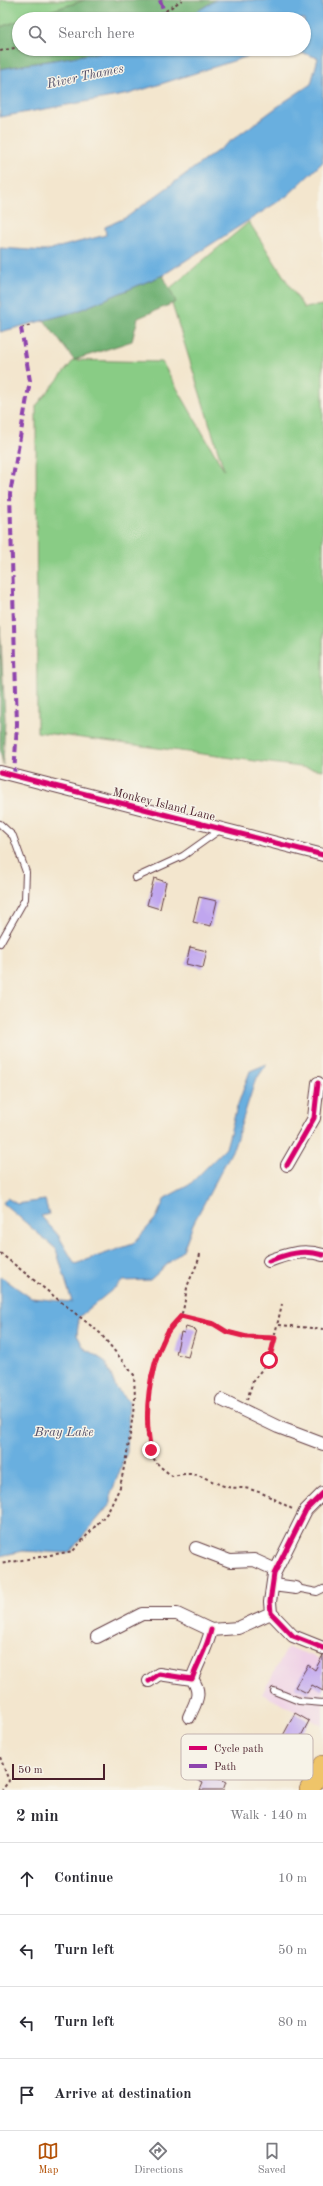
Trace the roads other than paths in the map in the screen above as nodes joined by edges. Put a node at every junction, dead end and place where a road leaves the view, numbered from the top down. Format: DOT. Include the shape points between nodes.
graph roads {
  1 [pos="0,772"];
  2 [pos="0,824"];
  3 [pos="221,829"];
  4 [pos="323,855"];
  5 [pos="135,878"];
  6 [pos="0,943"];
  7 [pos="318,1083"];
  8 [pos="318,1120"];
  9 [pos="287,1165"];
  10 [pos="323,1255"];
  11 [pos="269,1261"];
  12 [pos="222,1400"];
  13 [pos="323,1444"];
  14 [pos="323,1493"];
  15 [pos="196,1548"];
  16 [pos="276,1570"];
  17 [pos="272,1584"];
  18 [pos="296,1588"];
  19 [pos="323,1589"];
  20 [pos="271,1613"];
  21 [pos="211,1630"];
  22 [pos="97,1637"];
  23 [pos="323,1648"];
  24 [pos="192,1679"];
  25 [pos="149,1681"];
  26 [pos="274,1692"];
  27 [pos="323,1702"];
  28 [pos="189,1718"];
  29 [pos="323,1765"];
  30 [pos="310,1790"];
  1 -- 3 [label="street, Monkey Island Lane"];
  2 -- 6 [label="lane" via="13,836 26,872 26,899"];
  3 -- 4 [label="street, Monkey Island Lane"];
  3 -- 5 [label="lane" via="183,856"];
  7 -- 8 [label="street"];
  8 -- 9 [label="street"];
  10 -- 11 [label="street" via="313,1252 291,1253"];
  12 -- 13 [label="street"];
  14 -- 16 [label="street" via="304,1515"];
  15 -- 16 [label="street" via="230,1560 254,1560"];
  16 -- 17 [label="street"];
  17 -- 18 [label="street"];
  17 -- 20 [label="street"];
  18 -- 19 [label="lane" via="317,1592"];
  20 -- 21 [label="street" via="238,1628"];
  20 -- 23 [label="street" via="293,1636"];
  21 -- 22 [label="street" via="178,1614 142,1614"];
  21 -- 24 [label="street" via="208,1645"];
  24 -- 25 [label="street" via="159,1674"];
  24 -- 28 [label="street" via="198,1687 198,1696"];
  26 -- 27 [label="lane" via="299,1701"];
  29 -- 30 [label="main road"];
}
